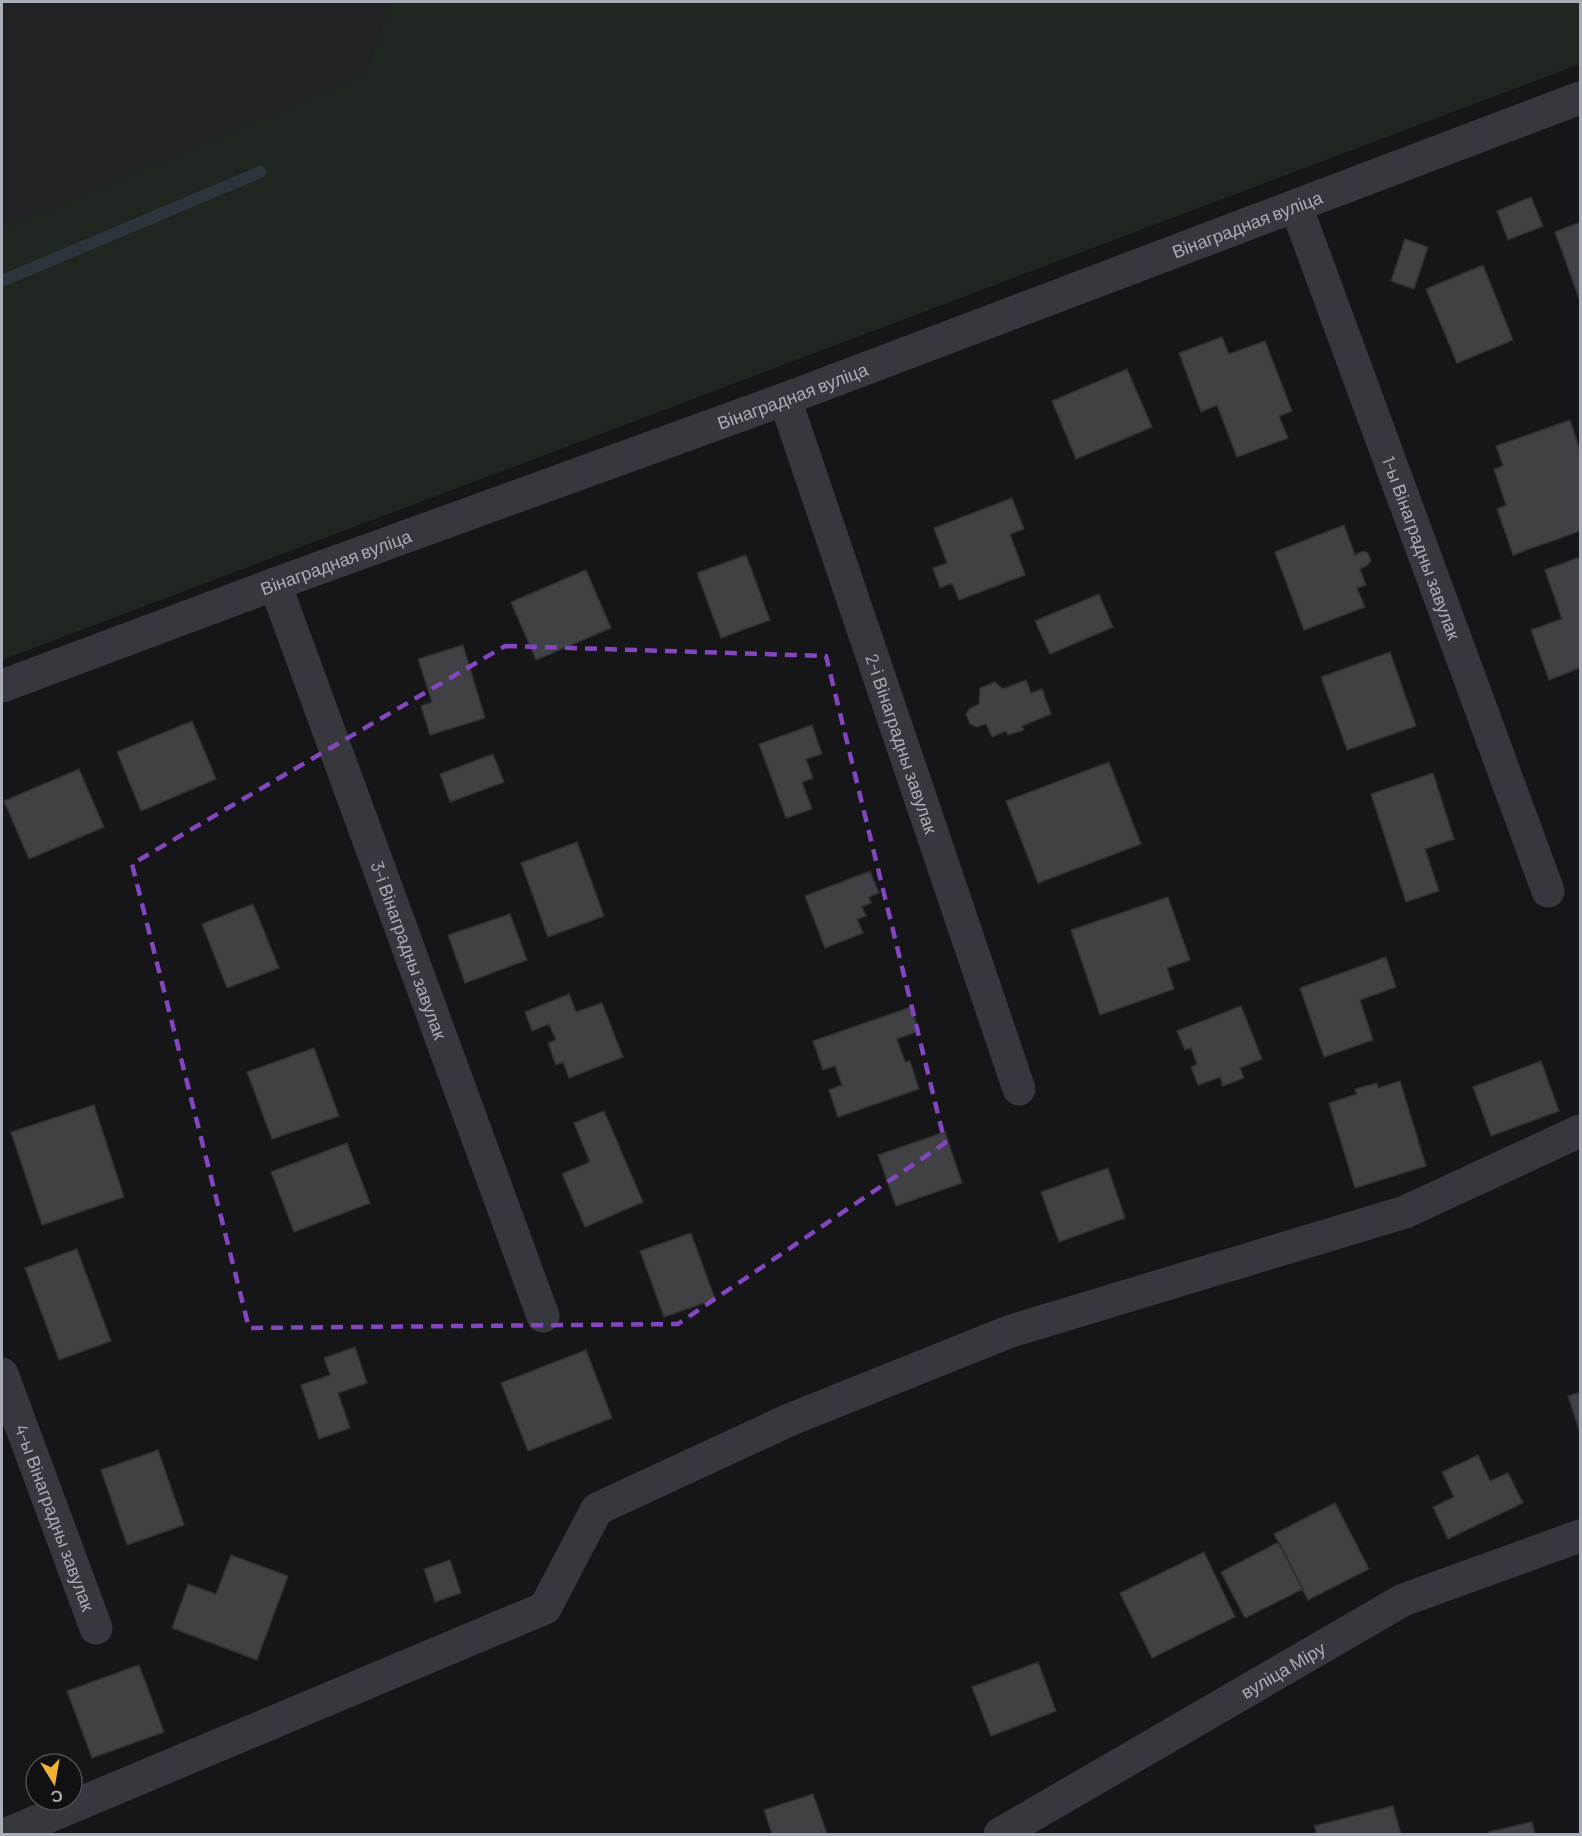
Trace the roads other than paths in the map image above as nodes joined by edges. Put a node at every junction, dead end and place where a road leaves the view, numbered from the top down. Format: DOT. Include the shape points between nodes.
graph roads {
  1 [pos="1581,98"];
  2 [pos="1296,206"];
  3 [pos="785,399"];
  4 [pos="275,584"];
  5 [pos="2,686"];
  6 [pos="1548,891"];
  7 [pos="1019,1089"];
  8 [pos="1581,1131"];
  9 [pos="543,1316"];
  10 [pos="2,1374"];
  11 [pos="1581,1536"];
  12 [pos="96,1628"];
  13 [pos="7,1834"];
  14 [pos="1000,1834"];
  1 -- 2 [label="street, Вінаградная вуліца"];
  2 -- 3 [label="street, Вінаградная вуліца"];
  2 -- 6 [label="street, 1-ы Вінаградны завулак"];
  3 -- 4 [label="street, Вінаградная вуліца"];
  3 -- 7 [label="street, 2-і Вінаградны завулак"];
  4 -- 5 [label="street, Вінаградная вуліца"];
  4 -- 9 [label="street, 3-і Вінаградны завулак"];
  8 -- 13 [label="street" via="1405,1212 1011,1331 789,1420 597,1509 545,1608"];
  10 -- 12 [label="street, 4-ы Вінаградны завулак"];
  11 -- 14 [label="street, вуліца Міру" via="1403,1599"];
}
